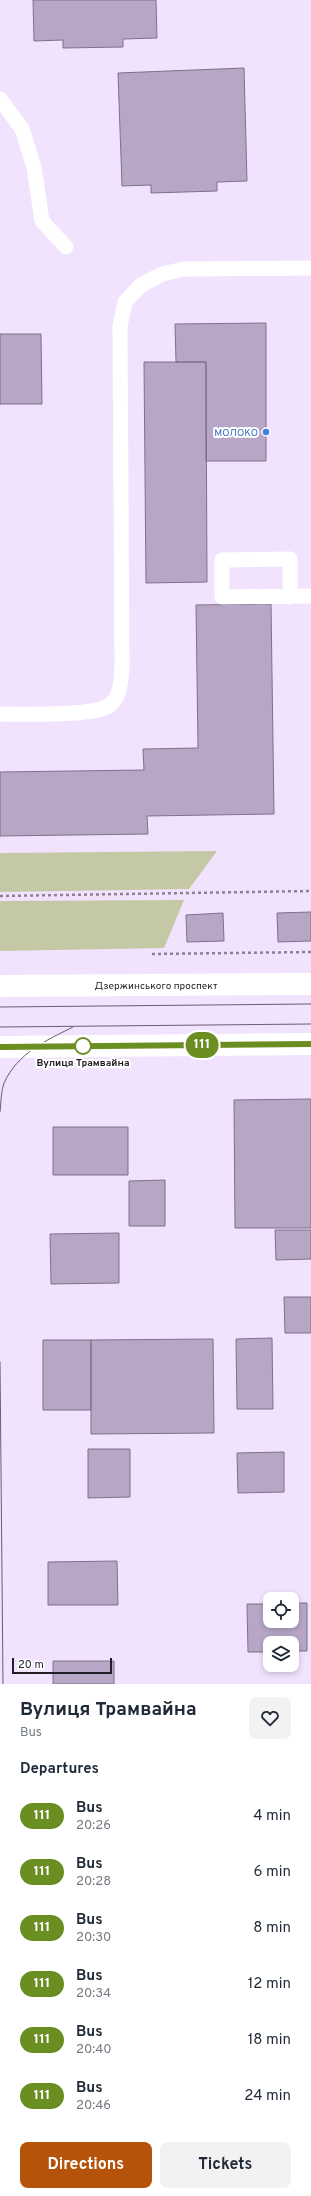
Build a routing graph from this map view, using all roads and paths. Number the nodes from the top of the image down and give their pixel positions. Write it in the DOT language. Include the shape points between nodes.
graph roads {
  1 [pos="0,99"];
  2 [pos="66,247"];
  3 [pos="311,268"];
  4 [pos="290,596"];
  5 [pos="311,596"];
  6 [pos="0,714"];
  7 [pos="311,891"];
  8 [pos="0,896"];
  9 [pos="311,952"];
  10 [pos="144,954"];
  11 [pos="311,984"];
  12 [pos="0,986"];
  13 [pos="311,1044"];
  14 [pos="0,1047"];
  1 -- 2 [label="lane" via="22,129 34,167 42,221"];
  3 -- 6 [label="lane" via="184,268 162,274 141,285 125,302 120,326 122,667 119,690 111,704 94,711"];
  4 -- 4 [label="lane" via="222,597 222,560 290,559"];
  4 -- 5 [label="lane"];
  7 -- 8 [label="path"];
  9 -- 10 [label="path"];
  11 -- 12 [label="street, Дзержинського проспект"];
  13 -- 14 [label="street"];
}
